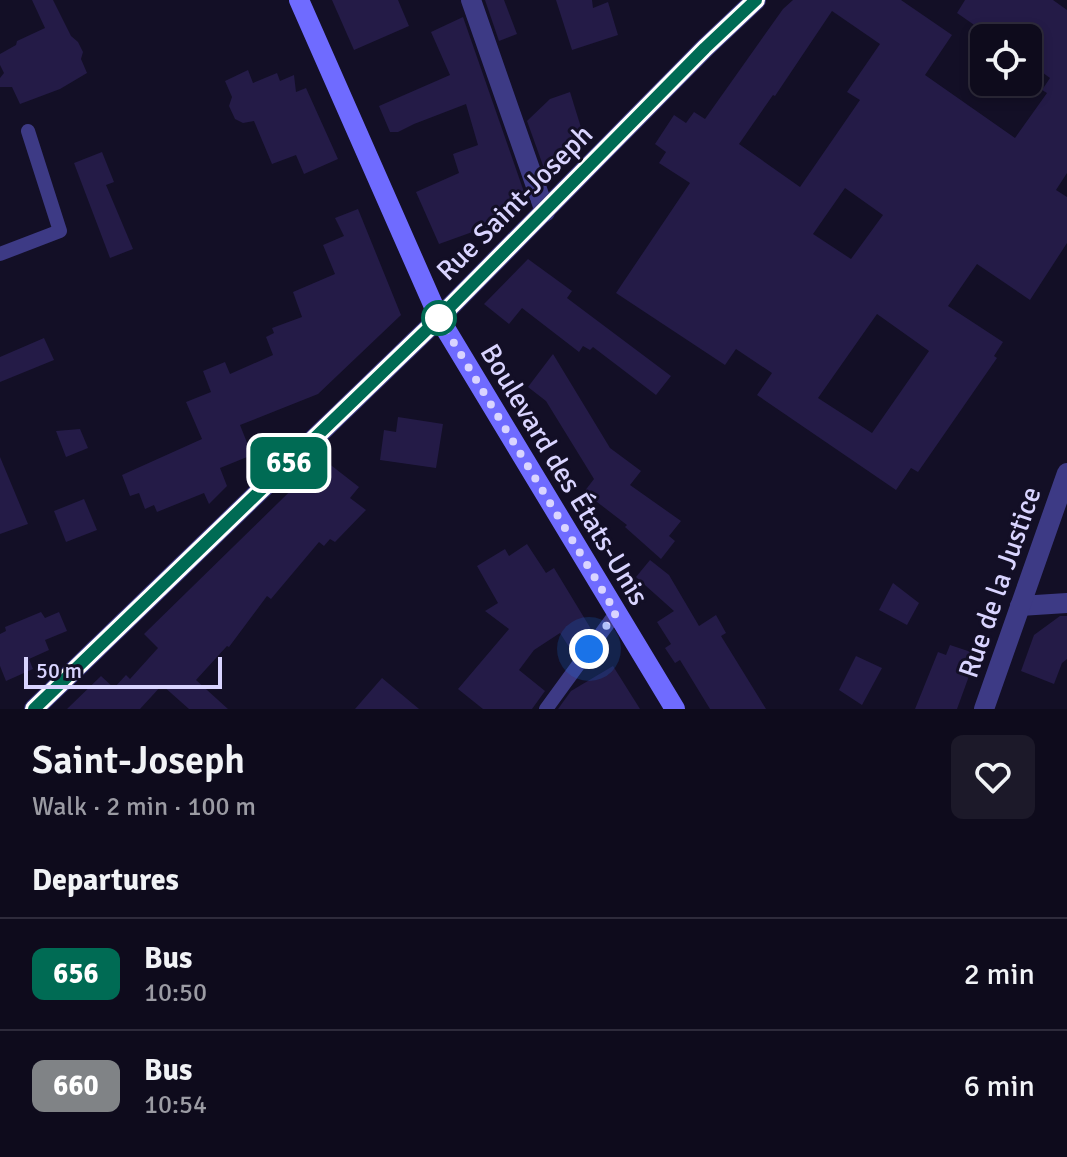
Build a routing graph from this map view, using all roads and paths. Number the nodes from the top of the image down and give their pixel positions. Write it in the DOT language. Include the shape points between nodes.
graph roads {
  1 [pos="299,0"];
  2 [pos="471,0"];
  3 [pos="756,0"];
  4 [pos="28,131"];
  5 [pos="545,212"];
  6 [pos="0,254"];
  7 [pos="439,318"];
  8 [pos="1067,473"];
  9 [pos="1067,603"];
  10 [pos="1020,606"];
  11 [pos="616,613"];
  12 [pos="34,709"];
  13 [pos="546,709"];
  14 [pos="675,709"];
  15 [pos="984,709"];
  1 -- 7 [label="street, Boulevard des États-Unis"];
  2 -- 5 [label="street"];
  3 -- 5 [label="street, Rue Saint-Joseph"];
  4 -- 6 [label="lane" via="60,231"];
  5 -- 7 [label="street, Rue Saint-Joseph"];
  7 -- 11 [label="street, Boulevard des États-Unis"];
  7 -- 12 [label="street, Rue Saint-Joseph"];
  8 -- 10 [label="street, Rue de la Justice"];
  9 -- 10 [label="street"];
  10 -- 15 [label="street, Rue de la Justice"];
  11 -- 13 [label="lane"];
  11 -- 14 [label="street, Boulevard des États-Unis"];
}
